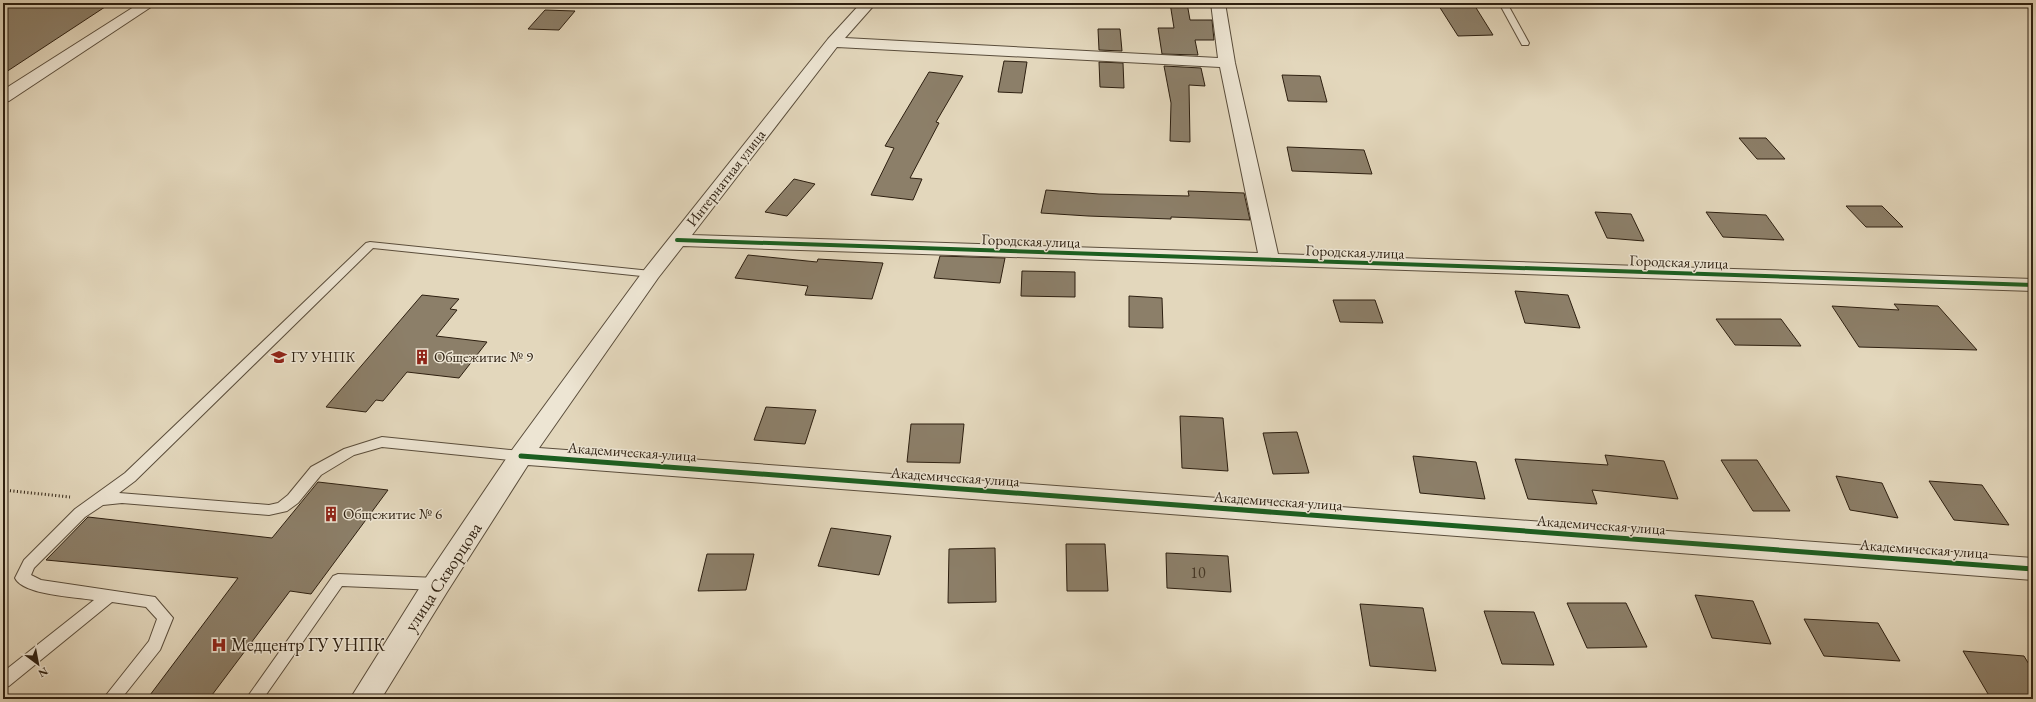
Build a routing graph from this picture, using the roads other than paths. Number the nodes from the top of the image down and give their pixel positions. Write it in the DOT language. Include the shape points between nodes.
graph roads {
  1 [pos="150,3"];
  2 [pos="869,3"];
  3 [pos="1218,3"];
  4 [pos="1503,3"];
  5 [pos="833,42"];
  6 [pos="1525,42"];
  7 [pos="1227,63"];
  8 [pos="3,97"];
  9 [pos="677,240"];
  10 [pos="1270,261"];
  11 [pos="651,274"];
  12 [pos="2033,285"];
  13 [pos="521,456"];
  14 [pos="100,500"];
  15 [pos="2033,569"];
  16 [pos="437,584"];
  17 [pos="109,596"];
  18 [pos="3,681"];
  19 [pos="111,699"];
  20 [pos="254,699"];
  21 [pos="365,699"];
  1 -- 8 [label="street"];
  2 -- 5 [label="street, Интернатная улица"];
  3 -- 7 [label="street"];
  4 -- 6 [label="lane"];
  5 -- 7 [label="street"];
  5 -- 9 [label="street, Интернатная улица"];
  7 -- 10 [label="street"];
  9 -- 10 [label="street, Городская улица"];
  9 -- 11 [label="street, Интернатная улица"];
  10 -- 12 [label="street, Городская улица"];
  11 -- 13 [label="street, Интернатная улица"];
  11 -- 14 [label="lane" via="370,245 130,477"];
  13 -- 14 [label="lane" via="382,442 349,452 316,471 292,499 282,507 268,510 122,498"];
  13 -- 15 [label="street, Академическая улица"];
  13 -- 16 [label="street, улица Скворцова"];
  14 -- 17 [label="lane" via="80,513 29,564 22,578 39,586"];
  16 -- 20 [label="lane" via="338,580"];
  16 -- 21 [label="street, улица Скворцова"];
  17 -- 18 [label="lane"];
  17 -- 19 [label="lane" via="150,601 165,618 155,645"];
}
